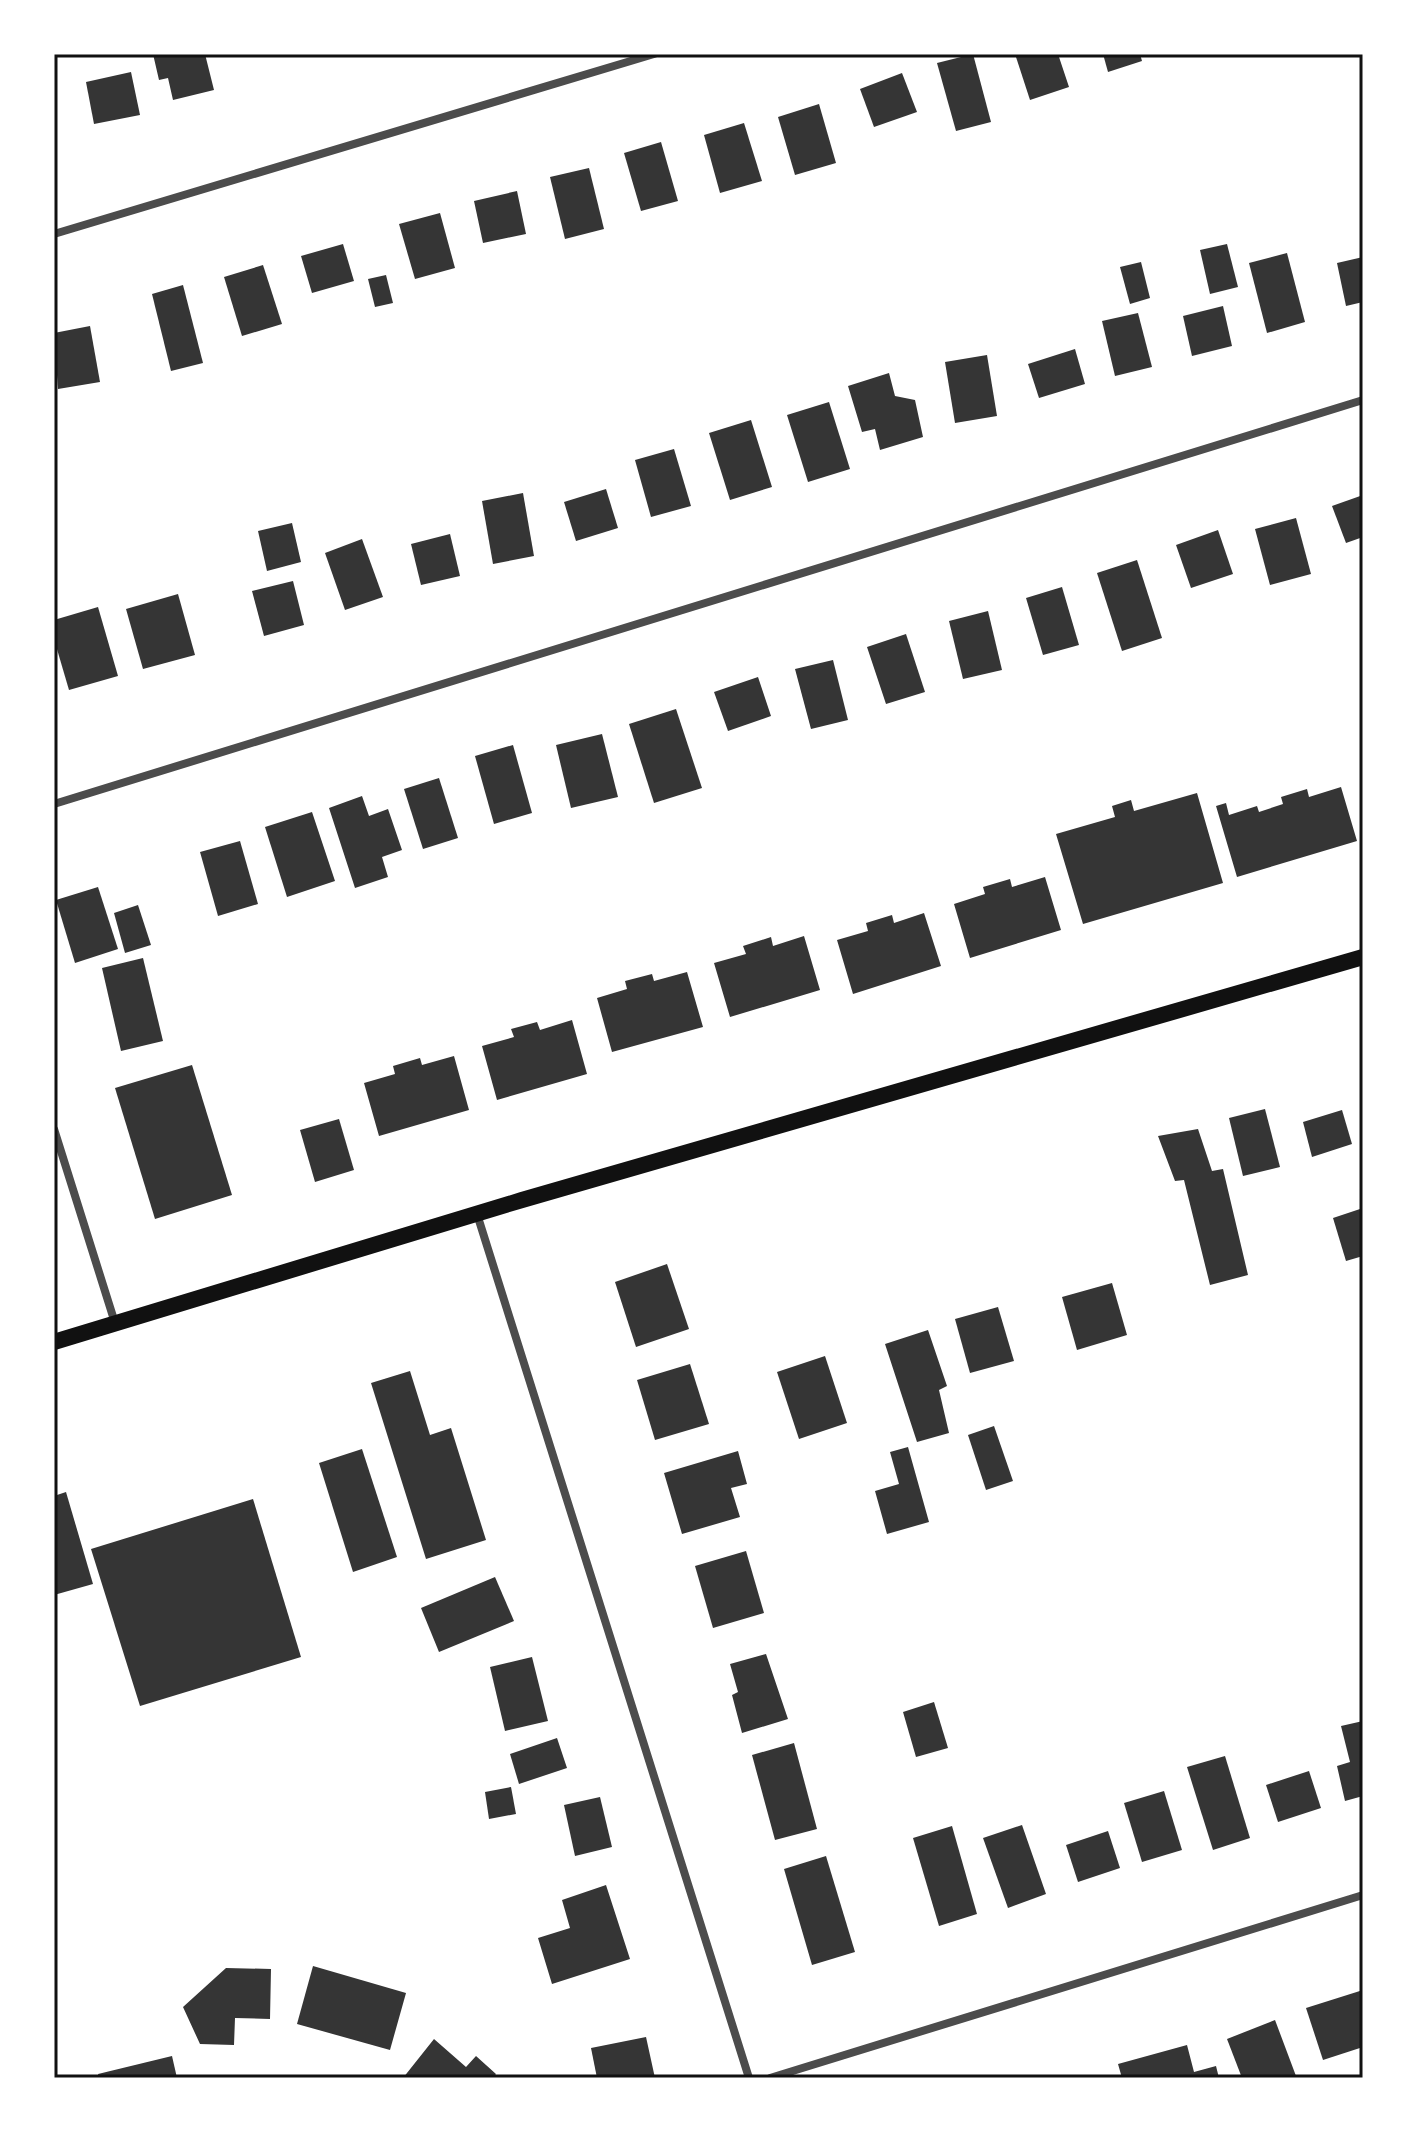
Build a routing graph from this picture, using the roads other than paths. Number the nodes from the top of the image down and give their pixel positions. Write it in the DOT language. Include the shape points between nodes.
graph roads {
  1 [pos="654,54"];
  2 [pos="54,234"];
  3 [pos="1363,400"];
  4 [pos="54,804"];
  5 [pos="1363,957"];
  6 [pos="54,1129"];
  7 [pos="477,1214"];
  8 [pos="115,1323"];
  9 [pos="54,1342"];
  10 [pos="1363,1895"];
  11 [pos="749,2078"];
  12 [pos="770,2078"];
  1 -- 2 [label="street"];
  3 -- 4 [label="street"];
  5 -- 7 [label="main road"];
  6 -- 8 [label="street"];
  7 -- 8 [label="main road"];
  7 -- 11 [label="street"];
  8 -- 9 [label="main road"];
  10 -- 12 [label="street"];
}
